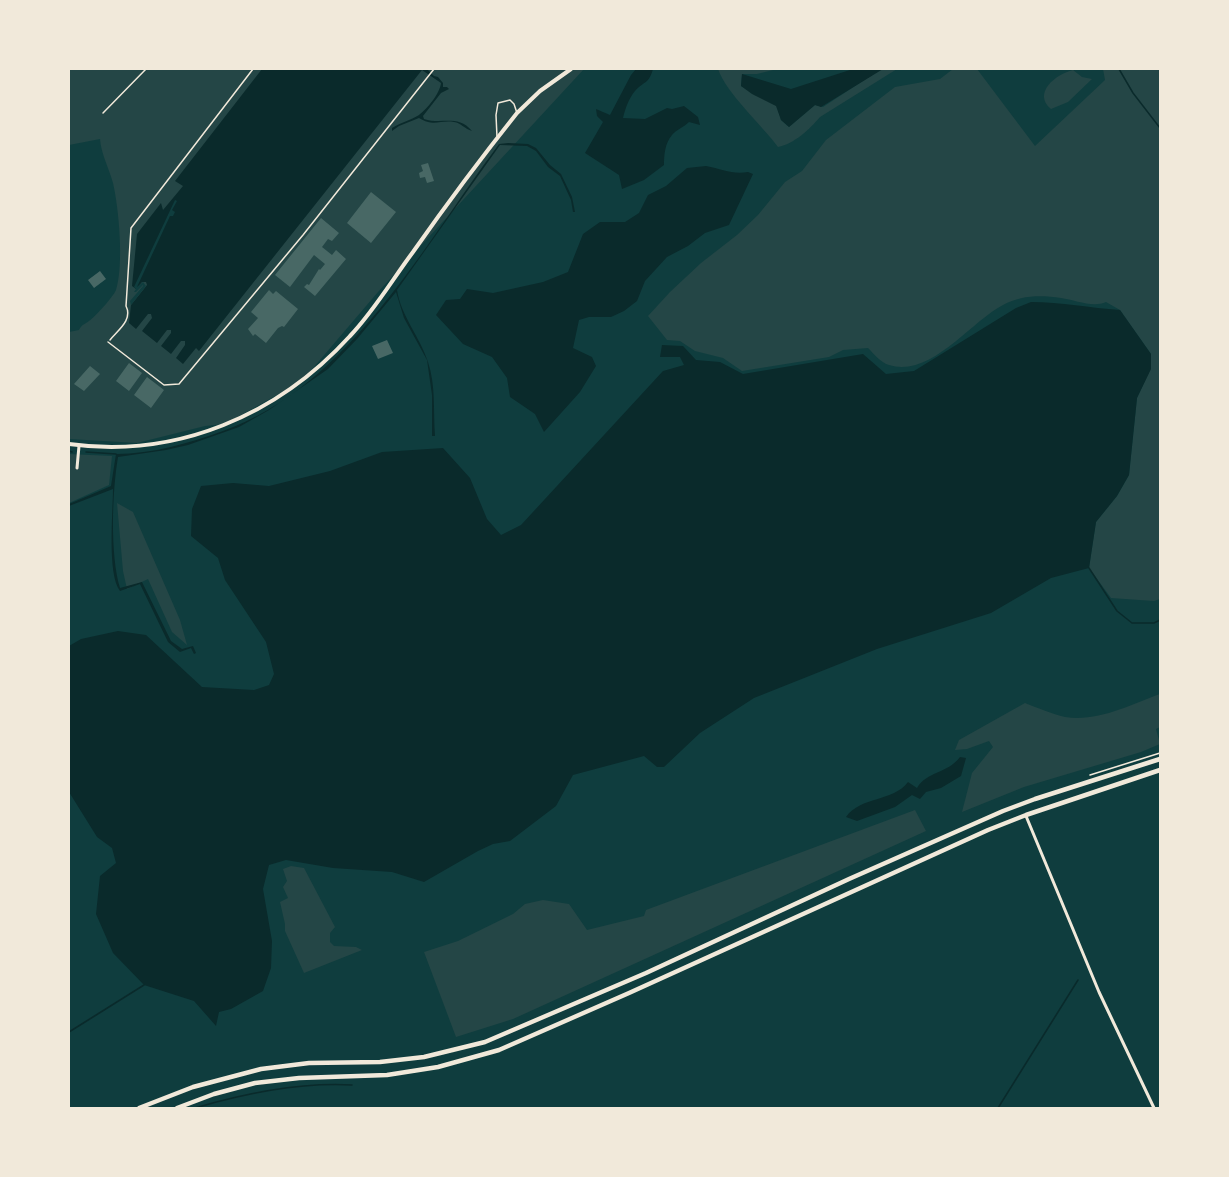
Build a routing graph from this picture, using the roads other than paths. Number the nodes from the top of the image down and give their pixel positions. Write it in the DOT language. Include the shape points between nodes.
graph roads {
  1 [pos="146,69"];
  2 [pos="571,69"];
  3 [pos="433,70"];
  4 [pos="103,113"];
  5 [pos="517,113"];
  6 [pos="497,138"];
  7 [pos="108,342"];
  8 [pos="69,444"];
  9 [pos="79,446"];
  10 [pos="77,468"];
  11 [pos="1160,759"];
  12 [pos="1160,770"];
  13 [pos="1026,815"];
  14 [pos="139,1108"];
  15 [pos="177,1108"];
  16 [pos="1154,1108"];
  1 -- 4 [label="lane"];
  2 -- 5 [label="street"];
  3 -- 7 [label="lane" via="179,384 164,386"];
  5 -- 6 [label="street"];
  5 -- 6 [label="lane" via="510,100 498,103"];
  6 -- 9 [label="street" via="351,336 279,398 231,423 190,437 137,447"];
  8 -- 9 [label="street"];
  9 -- 10 [label="street"];
  11 -- 14 [label="highway" via="1003,811 646,973 485,1041 424,1057 261,1069 193,1087"];
  12 -- 13 [label="highway"];
  13 -- 15 [label="highway" via="499,1050 438,1067 387,1075 255,1083"];
  13 -- 16 [label="street" via="1099,992"];
}
